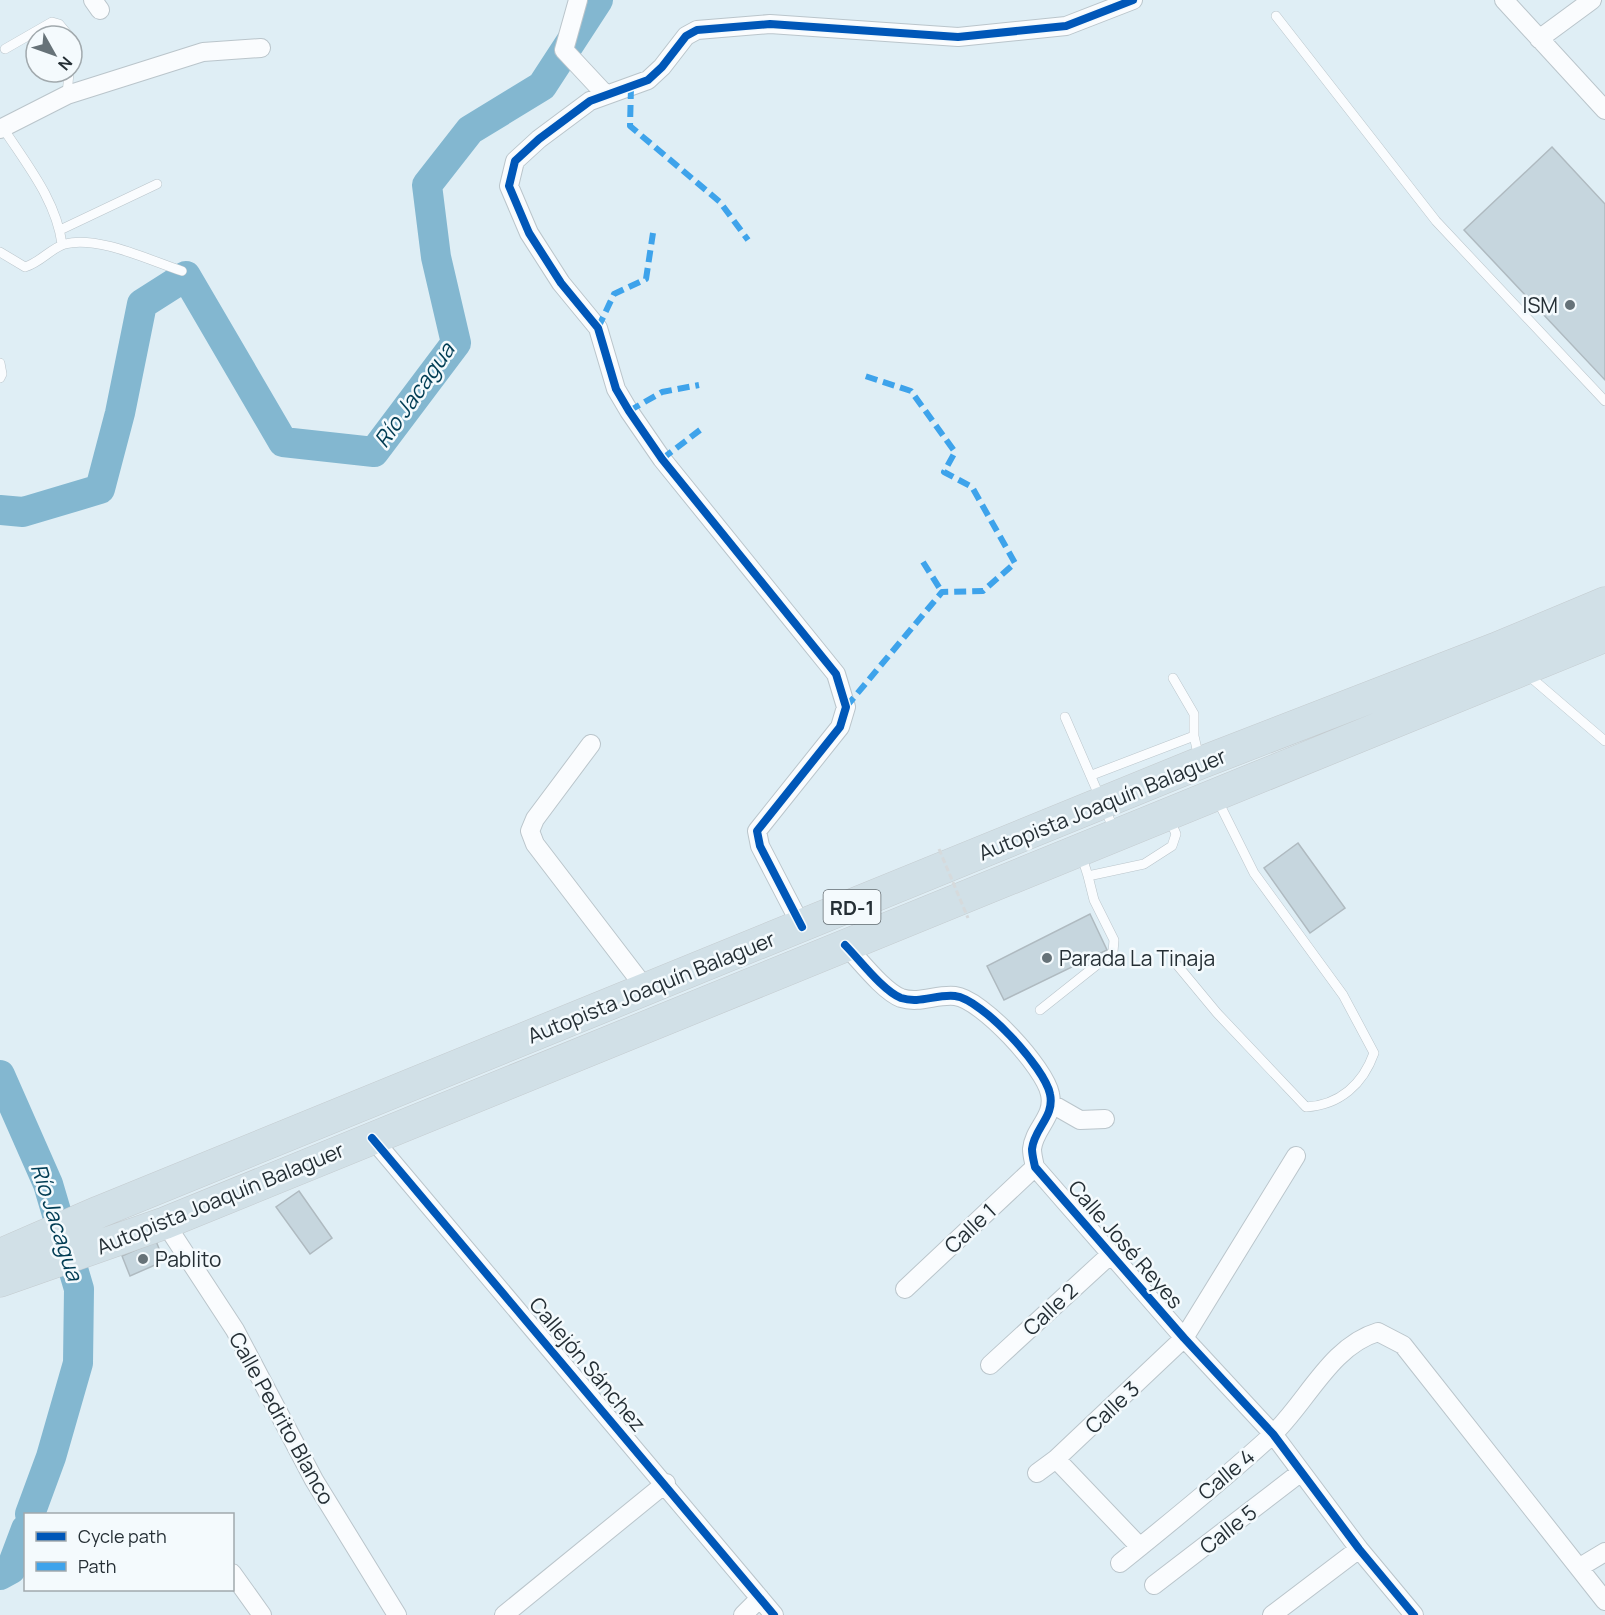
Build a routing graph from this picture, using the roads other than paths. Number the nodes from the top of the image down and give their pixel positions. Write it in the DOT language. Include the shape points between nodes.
graph roads {
  1 [pos="578,0"];
  2 [pos="1133,0"];
  3 [pos="1503,0"];
  4 [pos="1592,0"];
  5 [pos="1276,16"];
  6 [pos="24,38"];
  7 [pos="1539,39"];
  8 [pos="261,48"];
  9 [pos="5,49"];
  10 [pos="68,84"];
  11 [pos="67,95"];
  12 [pos="606,95"];
  13 [pos="1605,110"];
  14 [pos="1,129"];
  15 [pos="157,184"];
  16 [pos="60,230"];
  17 [pos="62,244"];
  18 [pos="0,252"];
  19 [pos="182,271"];
  20 [pos="0,363"];
  21 [pos="0,378"];
  22 [pos="1605,401"];
  23 [pos="1605,603"];
  24 [pos="1605,636"];
  25 [pos="1521,669"];
  26 [pos="1173,678"];
  27 [pos="1065,717"];
  28 [pos="1605,741"];
  29 [pos="591,744"];
  30 [pos="1197,749"];
  31 [pos="1092,775"];
  32 [pos="1215,794"];
  33 [pos="1103,804"];
  34 [pos="1167,815"];
  35 [pos="1116,834"];
  36 [pos="1084,862"];
  37 [pos="802,927"];
  38 [pos="845,945"];
  39 [pos="1178,966"];
  40 [pos="646,989"];
  41 [pos="1040,1010"];
  42 [pos="1052,1104"];
  43 [pos="1105,1119"];
  44 [pos="372,1138"];
  45 [pos="1296,1156"];
  46 [pos="1035,1167"];
  47 [pos="165,1223"];
  48 [pos="1111,1254"];
  49 [pos="6,1261"];
  50 [pos="905,1288"];
  51 [pos="1185,1338"];
  52 [pos="990,1365"];
  53 [pos="1273,1434"];
  54 [pos="1056,1459"];
  55 [pos="1301,1472"];
  56 [pos="1037,1473"];
  57 [pos="666,1483"];
  58 [pos="1140,1547"];
  59 [pos="1359,1549"];
  60 [pos="1605,1552"];
  61 [pos="1120,1563"];
  62 [pos="1580,1567"];
  63 [pos="234,1576"];
  64 [pos="1154,1586"];
  65 [pos="760,1598"];
  66 [pos="1605,1600"];
  67 [pos="257,1613"];
  68 [pos="397,1615"];
  69 [pos="504,1615"];
  70 [pos="742,1615"];
  71 [pos="774,1615"];
  72 [pos="1272,1615"];
  73 [pos="1414,1615"];
  1 -- 12 [label="street" via="564,50"];
  2 -- 12 [label="street" via="1066,26 958,37 770,24 697,30 686,36 648,80"];
  3 -- 7 [label="street"];
  4 -- 7 [label="street"];
  5 -- 22 [label="lane" via="1436,221"];
  6 -- 9 [label="lane"];
  7 -- 13 [label="street"];
  8 -- 11 [label="street" via="203,52"];
  10 -- 11 [label="lane"];
  11 -- 14 [label="street"];
  12 -- 37 [label="street" via="590,101 515,161 509,186 529,233 561,283 598,328 616,389 628,411 836,674 846,707 840,727 757,831 760,846"];
  14 -- 16 [label="lane" via="48,196"];
  15 -- 16 [label="lane"];
  16 -- 17 [label="lane"];
  17 -- 18 [label="lane" via="26,267"];
  17 -- 19 [label="lane" via="78,241 103,245"];
  20 -- 21 [label="lane"];
  23 -- 30 [label="highway, Autopista Joaquín Balaguer / RD-1" via="1495,649"];
  24 -- 25 [label="highway, Autopista Joaquín Balaguer / RD-1"];
  25 -- 28 [label="lane"];
  25 -- 32 [label="highway, Autopista Joaquín Balaguer / RD-1"];
  26 -- 30 [label="lane" via="1194,714"];
  27 -- 31 [label="lane"];
  29 -- 40 [label="street" via="530,831 535,844"];
  30 -- 31 [label="lane"];
  30 -- 33 [label="highway, Autopista Joaquín Balaguer / RD-1"];
  31 -- 33 [label="lane"];
  32 -- 34 [label="highway, Autopista Joaquín Balaguer / RD-1"];
  32 -- 39 [label="lane" via="1254,873 1343,995 1374,1053 1368,1069 1337,1100 1306,1107"];
  33 -- 35 [label="lane"];
  33 -- 37 [label="highway, Autopista Joaquín Balaguer / RD-1"];
  34 -- 35 [label="highway, Autopista Joaquín Balaguer / RD-1"];
  34 -- 36 [label="lane" via="1176,839 1167,852 1144,864"];
  35 -- 36 [label="highway, Autopista Joaquín Balaguer / RD-1"];
  36 -- 38 [label="highway, Autopista Joaquín Balaguer / RD-1"];
  36 -- 41 [label="lane" via="1094,900 1113,940 1113,952"];
  37 -- 40 [label="highway, Autopista Joaquín Balaguer / RD-1"];
  38 -- 42 [label="street" via="898,997 914,1001 953,996 978,1004 1043,1077"];
  38 -- 44 [label="highway, Autopista Joaquín Balaguer / RD-1"];
  40 -- 49 [label="highway, Autopista Joaquín Balaguer / RD-1" via="99,1212"];
  42 -- 43 [label="street" via="1080,1120"];
  42 -- 46 [label="street" via="1032,1150"];
  44 -- 47 [label="highway, Autopista Joaquín Balaguer / RD-1"];
  44 -- 57 [label="street, Callejón Sánchez"];
  45 -- 51 [label="street, Calle 3"];
  46 -- 48 [label="street, Calle José Reyes"];
  46 -- 50 [label="street, Calle 1"];
  47 -- 49 [label="highway, Autopista Joaquín Balaguer / RD-1" via="117,1241"];
  47 -- 68 [label="street, Calle Pedrito Blanco" via="235,1330 314,1480"];
  48 -- 51 [label="street, Calle José Reyes"];
  48 -- 52 [label="street, Calle 2"];
  51 -- 53 [label="street, Calle José Reyes"];
  51 -- 54 [label="street, Calle 3"];
  53 -- 55 [label="street, Calle José Reyes"];
  53 -- 58 [label="street, Calle 4"];
  53 -- 62 [label="street, Calle 4" via="1340,1356 1361,1337 1378,1332 1403,1345"];
  54 -- 56 [label="street, Calle 3"];
  54 -- 58 [label="street"];
  55 -- 59 [label="street, Calle José Reyes"];
  55 -- 64 [label="street, Calle 5"];
  57 -- 65 [label="street, Callejón Sánchez"];
  57 -- 69 [label="street"];
  58 -- 61 [label="street, Calle 4"];
  59 -- 72 [label="street"];
  59 -- 73 [label="street, Calle José Reyes"];
  60 -- 62 [label="street"];
  62 -- 66 [label="street"];
  63 -- 67 [label="street"];
  65 -- 70 [label="street"];
  65 -- 71 [label="street, Callejón Sánchez"];
}
